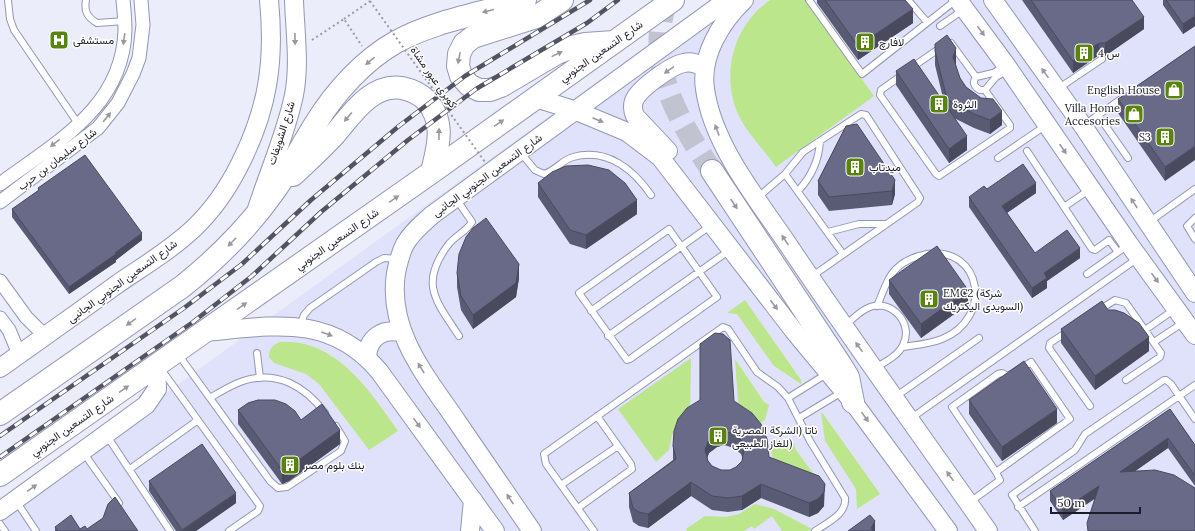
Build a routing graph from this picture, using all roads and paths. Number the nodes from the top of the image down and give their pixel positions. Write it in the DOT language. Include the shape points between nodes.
graph roads {
  1 [pos="8,0"];
  2 [pos="86,0"];
  3 [pos="123,0"];
  4 [pos="141,0"];
  5 [pos="269,0"];
  6 [pos="294,0"];
  7 [pos="525,0"];
  8 [pos="562,0"];
  9 [pos="673,0"];
  10 [pos="726,0"];
  11 [pos="744,0"];
  12 [pos="809,0"];
  13 [pos="908,0"];
  14 [pos="993,0"];
  15 [pos="964,2"];
  16 [pos="344,19"];
  17 [pos="125,21"];
  18 [pos="928,22"];
  19 [pos="940,26"];
  20 [pos="614,42"];
  21 [pos="296,51"];
  22 [pos="1102,59"];
  23 [pos="371,60"];
  24 [pos="1007,67"];
  25 [pos="705,68"];
  26 [pos="976,77"];
  27 [pos="985,90"];
  28 [pos="1057,90"];
  29 [pos="1125,96"];
  30 [pos="535,98"];
  31 [pos="574,110"];
  32 [pos="1098,115"];
  33 [pos="79,125"];
  34 [pos="1046,125"];
  35 [pos="1083,126"];
  36 [pos="820,141"];
  37 [pos="520,150"];
  38 [pos="1027,151"];
  39 [pos="998,158"];
  40 [pos="1128,158"];
  41 [pos="485,162"];
  42 [pos="712,171"];
  43 [pos="432,172"];
  44 [pos="785,174"];
  45 [pos="0,184"];
  46 [pos="1091,188"];
  47 [pos="1195,189"];
  48 [pos="275,190"];
  49 [pos="798,191"];
  50 [pos="651,195"];
  51 [pos="454,197"];
  52 [pos="756,198"];
  53 [pos="0,202"];
  54 [pos="1064,207"];
  55 [pos="255,217"];
  56 [pos="1195,218"];
  57 [pos="1147,223"];
  58 [pos="886,224"];
  59 [pos="712,225"];
  60 [pos="828,232"];
  61 [pos="1195,239"];
  62 [pos="683,246"];
  63 [pos="730,250"];
  64 [pos="1129,251"];
  65 [pos="402,252"];
  66 [pos="843,254"];
  67 [pos="700,271"];
  68 [pos="751,274"];
  69 [pos="1086,274"];
  70 [pos="810,278"];
  71 [pos="0,281"];
  72 [pos="1195,293"];
  73 [pos="878,306"];
  74 [pos="591,311"];
  75 [pos="1096,312"];
  76 [pos="0,318"];
  77 [pos="1186,321"];
  78 [pos="300,326"];
  79 [pos="844,326"];
  80 [pos="1070,330"];
  81 [pos="1145,330"];
  82 [pos="205,332"];
  83 [pos="402,333"];
  84 [pos="45,336"];
  85 [pos="459,336"];
  86 [pos="608,336"];
  87 [pos="979,338"];
  88 [pos="1154,342"];
  89 [pos="903,347"];
  90 [pos="176,352"];
  91 [pos="19,354"];
  92 [pos="257,354"];
  93 [pos="367,357"];
  94 [pos="157,365"];
  95 [pos="0,368"];
  96 [pos="875,368"];
  97 [pos="829,373"];
  98 [pos="260,378"];
  99 [pos="1126,380"];
  100 [pos="1195,385"];
  101 [pos="849,396"];
  102 [pos="1179,396"];
  103 [pos="210,398"];
  104 [pos="788,398"];
  105 [pos="894,398"];
  106 [pos="1090,406"];
  107 [pos="0,414"];
  108 [pos="597,416"];
  109 [pos="799,418"];
  110 [pos="1195,419"];
  111 [pos="198,420"];
  112 [pos="909,420"];
  113 [pos="106,435"];
  114 [pos="618,446"];
  115 [pos="83,452"];
  116 [pos="130,469"];
  117 [pos="996,472"];
  118 [pos="0,476"];
  119 [pos="561,485"];
  120 [pos="15,500"];
  121 [pos="473,500"];
  122 [pos="969,503"];
  123 [pos="931,507"];
  124 [pos="578,508"];
  125 [pos="1018,508"];
  126 [pos="125,512"];
  127 [pos="1,524"];
  128 [pos="36,531"];
  129 [pos="170,531"];
  130 [pos="229,531"];
  131 [pos="470,531"];
  132 [pos="495,531"];
  133 [pos="532,531"];
  134 [pos="594,531"];
  135 [pos="815,531"];
  136 [pos="933,531"];
  137 [pos="948,531"];
  138 [pos="988,531"];
  139 [pos="1035,531"];
  1 -- 33 [label="lane" via="14,30"];
  2 -- 17 [label="lane" via="87,14 97,23"];
  3 -- 17 [label="street, شارع سليمان بن حرب"];
  53 -- 4 [label="street, شارع سليمان بن حرب, one-way" via="98,128 118,103 139,58 143,25"];
  5 -- 84 [label="street, شارع التسعين الجنوبي الجانبى" via="272,45 268,86 258,125 232,180 208,214 188,233"];
  6 -- 21 [label="street, شارع الشويفات, one-way"];
  7 -- 23 [label="highway, one-way" via="421,30 395,42"];
  8 -- 20 [label="highway, one-way" via="536,17 473,37 464,44 459,54 458,66 461,76 468,85 479,90 490,90 572,47"];
  9 -- 20 [label="highway, شارع التسعين الجنوبي"];
  10 -- 31 [label="street, شارع التسعين الجنوبي الجانبى"];
  11 -- 25 [label="street" via="715,38"];
  12 -- 18 [label="lane" via="862,74"];
  13 -- 18 [label="lane"];
  28 -- 14 [label="street, one-way"];
  15 -- 18 [label="lane"];
  15 -- 19 [label="lane"];
  15 -- 24 [label="street, one-way"];
  16 -- 21 [label="path"];
  16 -- 23 [label="path"];
  16 -- 41 [label="path, كوبري عبور مشاة, bridge" via="370,1"];
  17 -- 33 [label="street, شارع سليمان بن حرب, one-way" via="125,36 116,74 99,105"];
  20 -- 30 [label="highway, شارع التسعين الجنوبي"];
  21 -- 55 [label="street, شارع الشويفات" via="295,81 288,118"];
  22 -- 28 [label="lane"];
  23 -- 48 [label="highway, one-way" via="342,88 316,121"];
  24 -- 26 [label="lane"];
  24 -- 27 [label="lane"];
  24 -- 34 [label="street"];
  52 -- 25 [label="street, one-way" via="718,134 705,88"];
  25 -- 68 [label="street, one-way" via="693,62 675,66 645,87 634,100 633,109 641,124 670,154 738,246"];
  26 -- 27 [label="lane" via="975,87"];
  26 -- 27 [label="lane" via="950,42 880,91 937,176 943,175 1010,128"];
  28 -- 35 [label="street"];
  29 -- 32 [label="lane"];
  30 -- 31 [label="street"];
  43 -- 30 [label="highway, شارع التسعين الجنوبي, one-way"];
  31 -- 37 [label="street, شارع التسعين الجنوبي الجانبى"];
  31 -- 59 [label="street, one-way" via="626,132 660,157"];
  32 -- 35 [label="lane"];
  32 -- 40 [label="lane"];
  33 -- 45 [label="street, شارع سليمان بن حرب, one-way"];
  34 -- 39 [label="lane"];
  34 -- 46 [label="street, one-way"];
  57 -- 35 [label="street, one-way"];
  36 -- 44 [label="lane" via="800,155"];
  36 -- 49 [label="lane" via="816,163 806,183"];
  36 -- 58 [label="lane" via="861,114 866,115 920,198"];
  37 -- 50 [label="lane" via="539,173 548,172 574,157 601,156 613,159 640,180"];
  37 -- 51 [label="street, شارع التسعين الجنوبي الجانبى"];
  38 -- 54 [label="lane"];
  42 -- 101 [label="highway, one-way" via="848,377"];
  43 -- 48 [label="highway, one-way" via="440,134 432,107 409,89 393,86 375,92 356,108 315,154"];
  82 -- 43 [label="highway, شارع التسعين الجنوبي, one-way"];
  44 -- 49 [label="lane"];
  44 -- 52 [label="lane"];
  46 -- 54 [label="lane"];
  46 -- 64 [label="street"];
  47 -- 57 [label="lane"];
  48 -- 55 [label="highway"];
  49 -- 60 [label="lane"];
  51 -- 65 [label="street, شارع التسعين الجنوبي الجانبى" via="421,225"];
  51 -- 85 [label="lane" via="472,222 449,245 435,268 432,280 439,306"];
  70 -- 52 [label="street, one-way"];
  54 -- 64 [label="lane" via="1093,250 1109,240"];
  55 -- 107 [label="highway, one-way" via="210,264 183,286"];
  56 -- 61 [label="lane" via="1187,226"];
  57 -- 72 [label="street"];
  58 -- 60 [label="lane" via="859,224"];
  58 -- 66 [label="lane"];
  59 -- 62 [label="lane"];
  59 -- 63 [label="street"];
  60 -- 66 [label="lane"];
  62 -- 67 [label="lane"];
  62 -- 74 [label="lane"];
  62 -- 74 [label="lane" via="671,229 667,229 579,293"];
  63 -- 67 [label="lane"];
  63 -- 68 [label="street"];
  64 -- 69 [label="lane"];
  64 -- 77 [label="street, one-way"];
  64 -- 112 [label="lane"];
  65 -- 78 [label="lane" via="376,262 310,308"];
  65 -- 83 [label="street" via="395,285 395,305"];
  66 -- 70 [label="lane"];
  67 -- 86 [label="lane"];
  67 -- 86 [label="lane" via="716,295 713,301 628,360"];
  68 -- 97 [label="street, one-way"];
  70 -- 79 [label="street"];
  71 -- 84 [label="street" via="26,317"];
  73 -- 79 [label="lane" via="866,308"];
  73 -- 89 [label="lane" via="895,311 901,317 906,334"];
  73 -- 89 [label="lane" via="888,280 897,268 921,255 948,255 970,272 975,284 976,298 973,311 965,323 942,339"];
  74 -- 86 [label="lane"];
  75 -- 81 [label="lane" via="1112,301 1123,301"];
  76 -- 91 [label="street" via="11,334"];
  77 -- 81 [label="lane"];
  77 -- 88 [label="lane"];
  78 -- 82 [label="street"];
  78 -- 93 [label="street, one-way" via="336,337"];
  96 -- 79 [label="street, one-way"];
  80 -- 106 [label="lane" via="1050,344 1049,348"];
  81 -- 88 [label="lane"];
  82 -- 90 [label="highway, شارع التسعين الجنوبي"];
  83 -- 93 [label="street" via="389,331 377,335 369,345"];
  133 -- 83 [label="street, one-way" via="429,381"];
  84 -- 91 [label="street, شارع التسعين الجنوبي الجانبى"];
  87 -- 105 [label="lane"];
  88 -- 99 [label="lane" via="1161,356"];
  89 -- 96 [label="lane"];
  90 -- 94 [label="highway, شارع التسعين الجنوبي"];
  90 -- 103 [label="lane"];
  91 -- 95 [label="street, شارع التسعين الجنوبي الجانبى"];
  92 -- 98 [label="lane"];
  93 -- 121 [label="street, one-way"];
  94 -- 111 [label="lane"];
  94 -- 113 [label="street" via="158,380 153,397"];
  118 -- 94 [label="highway, شارع التسعين الجنوبي, one-way"];
  96 -- 105 [label="street"];
  97 -- 101 [label="street"];
  97 -- 104 [label="lane"];
  98 -- 103 [label="lane" via="234,384"];
  98 -- 103 [label="lane" via="286,382 308,393 344,438 345,445 341,451 287,487 278,488 270,481"];
  100 -- 102 [label="lane"];
  101 -- 109 [label="lane"];
  101 -- 123 [label="street, one-way"];
  102 -- 110 [label="lane"];
  102 -- 125 [label="lane"];
  102 -- 125 [label="lane" via="1166,380 1141,395 1085,434 1075,450 1013,493 1012,498"];
  104 -- 108 [label="lane" via="778,387 757,372 728,329 723,327"];
  104 -- 109 [label="lane"];
  105 -- 112 [label="street"];
  108 -- 114 [label="lane"];
  108 -- 119 [label="lane" via="544,454 544,461"];
  109 -- 135 [label="lane" via="845,498 846,505"];
  111 -- 116 [label="lane"];
  111 -- 130 [label="lane" via="260,506 258,511"];
  122 -- 112 [label="street, one-way"];
  113 -- 115 [label="street"];
  113 -- 116 [label="lane"];
  114 -- 119 [label="lane"];
  114 -- 124 [label="lane" via="632,469"];
  120 -- 115 [label="street, one-way"];
  115 -- 126 [label="lane"];
  116 -- 129 [label="lane"];
  117 -- 117 [label="lane" via="1070,419 1031,362 1008,376 998,374 952,407"];
  117 -- 122 [label="lane" via="1000,480"];
  119 -- 124 [label="lane"];
  120 -- 127 [label="street"];
  120 -- 128 [label="lane"];
  121 -- 131 [label="street"];
  121 -- 132 [label="street"];
  122 -- 138 [label="street"];
  123 -- 136 [label="street"];
  123 -- 137 [label="street"];
  124 -- 134 [label="lane"];
  125 -- 139 [label="lane"];
}
